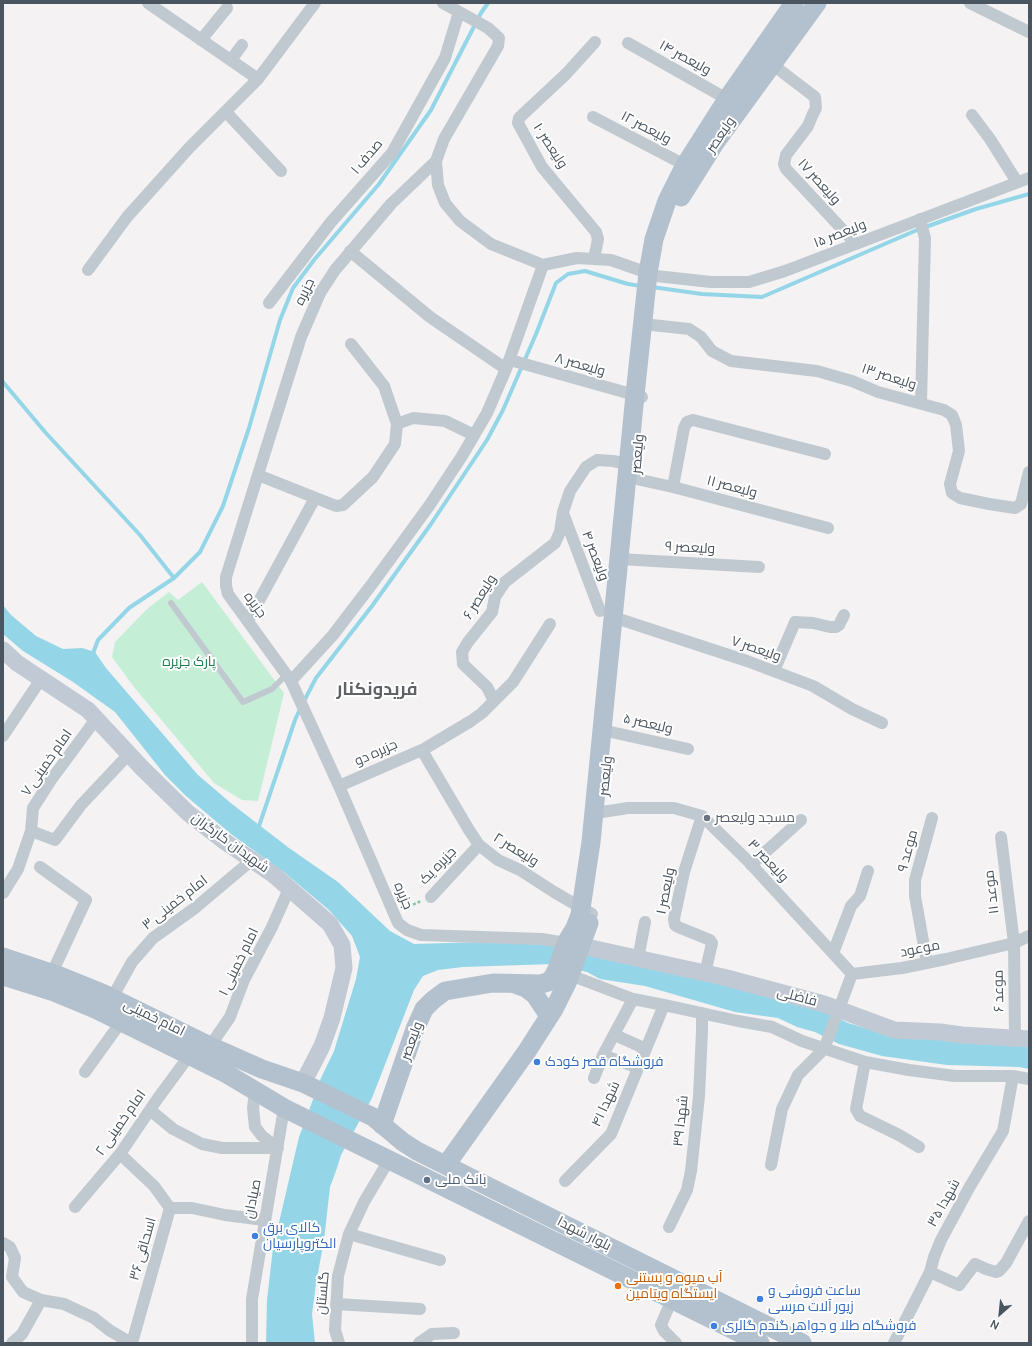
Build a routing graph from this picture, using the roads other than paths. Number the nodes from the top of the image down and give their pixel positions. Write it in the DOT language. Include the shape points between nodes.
graph roads {
  1 [pos="148,3"];
  2 [pos="443,3"];
  3 [pos="794,3"];
  4 [pos="817,3"];
  5 [pos="970,3"];
  6 [pos="312,4"];
  7 [pos="227,8"];
  8 [pos="464,14"];
  9 [pos="1029,32"];
  10 [pos="201,40"];
  11 [pos="595,42"];
  12 [pos="628,43"];
  13 [pos="242,45"];
  14 [pos="231,60"];
  15 [pos="773,65"];
  16 [pos="258,79"];
  17 [pos="727,99"];
  18 [pos="226,112"];
  19 [pos="972,115"];
  20 [pos="593,117"];
  21 [pos="436,161"];
  22 [pos="685,165"];
  23 [pos="281,171"];
  24 [pos="1029,178"];
  25 [pos="1017,182"];
  26 [pos="920,220"];
  27 [pos="856,244"];
  28 [pos="350,251"];
  29 [pos="594,259"];
  30 [pos="543,265"];
  31 [pos="88,270"];
  32 [pos="651,283"];
  33 [pos="269,303"];
  34 [pos="647,324"];
  35 [pos="351,344"];
  36 [pos="510,364"];
  37 [pos="639,397"];
  38 [pos="921,403"];
  39 [pos="397,424"];
  40 [pos="474,435"];
  41 [pos="825,454"];
  42 [pos="632,471"];
  43 [pos="1029,472"];
  44 [pos="258,475"];
  45 [pos="673,487"];
  46 [pos="315,498"];
  47 [pos="562,512"];
  48 [pos="828,528"];
  49 [pos="623,560"];
  50 [pos="759,566"];
  51 [pos="171,602"];
  52 [pos="844,615"];
  53 [pos="612,617"];
  54 [pos="248,621"];
  55 [pos="550,624"];
  56 [pos="3,650"];
  57 [pos="774,671"];
  58 [pos="289,677"];
  59 [pos="41,679"];
  60 [pos="494,702"];
  61 [pos="96,719"];
  62 [pos="882,723"];
  63 [pos="606,730"];
  64 [pos="3,736"];
  65 [pos="424,749"];
  66 [pos="688,749"];
  67 [pos="129,754"];
  68 [pos="339,786"];
  69 [pos="598,811"];
  70 [pos="702,816"];
  71 [pos="932,818"];
  72 [pos="801,820"];
  73 [pos="30,831"];
  74 [pos="1001,837"];
  75 [pos="479,845"];
  76 [pos="252,860"];
  77 [pos="751,865"];
  78 [pos="40,867"];
  79 [pos="868,871"];
  80 [pos="289,889"];
  81 [pos="3,893"];
  82 [pos="431,896"];
  83 [pos="587,912"];
  84 [pos="645,922"];
  85 [pos="1029,936"];
  86 [pos="1014,943"];
  87 [pos="572,946"];
  88 [pos="833,953"];
  89 [pos="3,957"];
  90 [pos="638,958"];
  91 [pos="927,963"];
  92 [pos="567,971"];
  93 [pos="52,973"];
  94 [pos="705,974"];
  95 [pos="852,974"];
  96 [pos="4,980"];
  97 [pos="512,983"];
  98 [pos="112,998"];
  99 [pos="633,1000"];
  100 [pos="664,1005"];
  101 [pos="839,1010"];
  102 [pos="702,1013"];
  103 [pos="549,1016"];
  104 [pos="121,1022"];
  105 [pos="615,1035"];
  106 [pos="1022,1038"];
  107 [pos="210,1046"];
  108 [pos="646,1049"];
  109 [pos="824,1049"];
  110 [pos="603,1054"];
  111 [pos="189,1056"];
  112 [pos="865,1062"];
  113 [pos="638,1068"];
  114 [pos="84,1072"];
  115 [pos="1013,1076"];
  116 [pos="594,1078"];
  117 [pos="1029,1079"];
  118 [pos="303,1084"];
  119 [pos="255,1092"];
  120 [pos="284,1108"];
  121 [pos="150,1110"];
  122 [pos="377,1121"];
  123 [pos="919,1147"];
  124 [pos="278,1148"];
  125 [pos="370,1152"];
  126 [pos="120,1154"];
  127 [pos="389,1160"];
  128 [pos="446,1165"];
  129 [pos="771,1165"];
  130 [pos="565,1181"];
  131 [pos="75,1207"];
  132 [pos="170,1208"];
  133 [pos="264,1220"];
  134 [pos="1029,1221"];
  135 [pos="669,1227"];
  136 [pos="348,1234"];
  137 [pos="3,1243"];
  138 [pos="624,1254"];
  139 [pos="440,1260"];
  140 [pos="616,1271"];
  141 [pos="930,1272"];
  142 [pos="672,1299"];
  143 [pos="41,1300"];
  144 [pos="336,1304"];
  145 [pos="420,1309"];
  146 [pos="454,1333"];
  147 [pos="12,1343"];
  148 [pos="132,1343"];
  149 [pos="252,1343"];
  150 [pos="339,1343"];
  151 [pos="419,1343"];
  152 [pos="676,1343"];
  153 [pos="760,1343"];
  154 [pos="802,1343"];
  155 [pos="894,1343"];
  1 -- 10 [label="street"];
  2 -- 8 [label="street"];
  3 -- 17 [label="main road, ولیعصر"];
  4 -- 15 [label="main road, ولیعصر"];
  5 -- 9 [label="street"];
  6 -- 16 [label="street"];
  7 -- 10 [label="street"];
  8 -- 21 [label="street" via="488,28 499,38 498,46 454,121"];
  8 -- 33 [label="street, صدف ۱" via="445,58 392,153 331,222"];
  10 -- 14 [label="street"];
  11 -- 29 [label="street, ولیعصر ۱۰" via="566,74 519,118 518,123 542,167 596,232 598,239"];
  12 -- 17 [label="street, ولیعصر ۱۴"];
  13 -- 14 [label="street"];
  14 -- 16 [label="street"];
  15 -- 27 [label="street, ولیعصر ۱۷" via="815,97 816,108 808,126 786,155 786,169"];
  15 -- 32 [label="main road, ولیعصر" via="714,143 675,205"];
  16 -- 18 [label="street"];
  17 -- 22 [label="main road, ولیعصر"];
  18 -- 23 [label="street"];
  18 -- 31 [label="street" via="127,217"];
  19 -- 25 [label="street"];
  20 -- 22 [label="street, ولیعصر ۱۲"];
  21 -- 28 [label="street, جزیره" via="391,204"];
  21 -- 30 [label="street" via="438,185 446,203 460,221 492,244"];
  22 -- 32 [label="main road, ولیعصر" via="667,201 654,239"];
  24 -- 25 [label="street, ولیعصر ۱۵"];
  25 -- 26 [label="street, ولیعصر ۱۵"];
  26 -- 27 [label="street, ولیعصر ۱۵"];
  26 -- 38 [label="street" via="924,237"];
  27 -- 32 [label="street, ولیعصر ۱۵" via="749,282"];
  28 -- 36 [label="street, ولیعصر ۸" via="430,318"];
  28 -- 44 [label="street, جزیره" via="320,293 302,337"];
  29 -- 30 [label="street" via="577,258"];
  29 -- 32 [label="street" via="611,260"];
  30 -- 36 [label="street"];
  32 -- 34 [label="main road, ولیعصر"];
  34 -- 37 [label="main road, ولیعصر"];
  34 -- 38 [label="street, ولیعصر ۱۳" via="688,328 702,337 712,351 731,361 817,371 852,380 878,392"];
  35 -- 39 [label="street" via="384,386"];
  36 -- 37 [label="street, ولیعصر ۸" via="532,367"];
  36 -- 40 [label="street"];
  37 -- 42 [label="main road, ولیعصر"];
  38 -- 43 [label="street, ولیعصر ۱۳" via="952,415 956,426 959,450 950,484 952,493 960,498 1015,508 1021,504"];
  39 -- 40 [label="street" via="413,418 445,421"];
  39 -- 46 [label="street" via="395,444 373,477 343,505 336,506"];
  40 -- 58 [label="street" via="429,506 372,584 333,635"];
  41 -- 45 [label="street" via="693,420 687,422 684,428"];
  42 -- 45 [label="street, ولیعصر ۱۱"];
  42 -- 47 [label="street, ولیعصر ۶" via="613,461 597,460 586,467 570,491"];
  42 -- 49 [label="main road, ولیعصر"];
  44 -- 46 [label="street"];
  44 -- 54 [label="street, جزیره" via="226,577 228,594"];
  45 -- 48 [label="street, ولیعصر ۱۱"];
  46 -- 54 [label="street"];
  47 -- 53 [label="street, ولیعصر ۴"];
  47 -- 60 [label="street, ولیعصر ۶" via="560,532 555,543 505,582 495,597 492,612 462,652 463,664 487,687"];
  49 -- 50 [label="street, ولیعصر ۹"];
  49 -- 53 [label="main road, ولیعصر"];
  51 -- 58 [label="lane" via="243,702 272,689"];
  52 -- 57 [label="street" via="836,627 795,622"];
  53 -- 57 [label="street, ولیعصر ۷"];
  53 -- 63 [label="main road, ولیعصر"];
  54 -- 58 [label="street, جزیره"];
  55 -- 60 [label="street" via="513,682"];
  56 -- 59 [label="street, شهیدان کارگران"];
  57 -- 62 [label="street, ولیعصر ۷" via="813,686"];
  58 -- 68 [label="street, جزیره"];
  59 -- 61 [label="street, شهیدان کارگران" via="88,710"];
  59 -- 64 [label="street"];
  60 -- 65 [label="street" via="471,721"];
  61 -- 67 [label="street, شهیدان کارگران"];
  61 -- 73 [label="street, امام خمینی ۷" via="33,808"];
  63 -- 66 [label="street, ولیعصر ۵"];
  63 -- 69 [label="main road, ولیعصر"];
  65 -- 68 [label="street, جزیره دو"];
  65 -- 75 [label="street, ولیعصر ۲" via="423,752"];
  67 -- 73 [label="street" via="81,805 55,840"];
  67 -- 76 [label="street, شهیدان کارگران" via="188,813"];
  68 -- 87 [label="street, جزیره" via="398,923 407,930 421,935 542,939"];
  69 -- 70 [label="street, ولیعصر ۳" via="674,808"];
  69 -- 83 [label="main road, ولیعصر"];
  70 -- 77 [label="street, ولیعصر ۳"];
  70 -- 94 [label="street, ولیعصر ۱" via="684,872 674,919 678,928 707,938 712,943"];
  71 -- 91 [label="street, موعد ۹" via="915,880 915,896"];
  72 -- 77 [label="street"];
  73 -- 81 [label="street, امام خمینی ۷" via="18,869"];
  74 -- 86 [label="street, موعد ۱۱"];
  75 -- 82 [label="street, جزیره یک"];
  75 -- 83 [label="street, ولیعصر ۲" via="498,860 520,870"];
  76 -- 80 [label="street, شهیدان کارگران"];
  76 -- 98 [label="street, امام خمینی ۳" via="195,908 153,938 132,962"];
  77 -- 88 [label="street, ولیعصر ۳"];
  78 -- 93 [label="street" via="86,900"];
  79 -- 88 [label="street" via="860,896 851,906"];
  80 -- 107 [label="street, امام خمینی ۱" via="244,980 230,1017"];
  80 -- 118 [label="street, شهیدان کارگران" via="330,924 342,945 344,968 332,1018 322,1046"];
  83 -- 87 [label="main road, ولیعصر" via="575,928"];
  84 -- 90 [label="street"];
  85 -- 86 [label="street, موعود"];
  86 -- 91 [label="street, موعود"];
  86 -- 106 [label="street, موعد ۶"];
  87 -- 90 [label="street, فاضلی"];
  87 -- 92 [label="main road, ولیعصر"];
  88 -- 95 [label="street, ولیعصر ۳"];
  89 -- 93 [label="main road, امام خمینی"];
  90 -- 94 [label="street, فاضلی"];
  91 -- 95 [label="street, موعود"];
  92 -- 97 [label="main road, ولیعصر" via="541,984"];
  92 -- 99 [label="street"];
  92 -- 103 [label="main road" via="567,983"];
  93 -- 98 [label="main road, امام خمینی"];
  94 -- 101 [label="street, فاضلی"];
  95 -- 101 [label="street"];
  96 -- 104 [label="main road, امام خمینی" via="54,992"];
  97 -- 103 [label="main road" via="526,988 535,995"];
  97 -- 122 [label="main road, ولیعصر" via="493,983 445,991 424,1009"];
  98 -- 107 [label="main road, امام خمینی"];
  99 -- 100 [label="street"];
  99 -- 105 [label="street"];
  100 -- 102 [label="street"];
  100 -- 108 [label="street, شهدا ۴۱"];
  101 -- 106 [label="street, فاضلی" via="894,1030"];
  101 -- 109 [label="street"];
  102 -- 109 [label="street" via="772,1027"];
  102 -- 135 [label="street, شهدا ۳۹" via="699,1089 691,1171 687,1190"];
  103 -- 128 [label="main road"];
  104 -- 111 [label="main road, امام خمینی"];
  104 -- 114 [label="street"];
  105 -- 108 [label="street"];
  105 -- 110 [label="street"];
  107 -- 118 [label="main road, امام خمینی"];
  108 -- 113 [label="street, شهدا ۴۱"];
  109 -- 112 [label="street"];
  109 -- 129 [label="street" via="798,1075 782,1109"];
  110 -- 113 [label="street"];
  110 -- 116 [label="street"];
  111 -- 119 [label="main road, امام خمینی" via="227,1074"];
  111 -- 121 [label="street, امام خمینی ۲"];
  112 -- 115 [label="street" via="955,1076"];
  112 -- 123 [label="street" via="856,1109 860,1116"];
  113 -- 130 [label="street, شهدا ۴۱" via="611,1134"];
  115 -- 117 [label="street"];
  115 -- 141 [label="street, شهدا ۳۵" via="1003,1131 941,1240"];
  118 -- 122 [label="main road, امام خمینی"];
  119 -- 120 [label="main road, امام خمینی"];
  119 -- 124 [label="street" via="255,1126 262,1136"];
  120 -- 124 [label="street, صیادان"];
  120 -- 125 [label="main road, امام خمینی"];
  121 -- 124 [label="street" via="173,1130 202,1144 222,1148"];
  121 -- 126 [label="street, امام خمینی ۲"];
  122 -- 128 [label="main road, بلوار شهدا" via="402,1142"];
  124 -- 133 [label="street, صیادان"];
  125 -- 127 [label="main road, بلوار شهدا"];
  126 -- 131 [label="street, امام خمینی ۲"];
  126 -- 132 [label="street" via="154,1186"];
  127 -- 136 [label="street, گلستان"];
  127 -- 140 [label="main road, بلوار شهدا"];
  128 -- 138 [label="main road, بلوار شهدا"];
  132 -- 133 [label="street, اسحاقی ۳۶" via="192,1208"];
  132 -- 148 [label="street, اسحاقی ۳۶"];
  133 -- 149 [label="street, صیادان" via="252,1299"];
  134 -- 141 [label="street" via="1001,1270 996,1272 975,1264 959,1285"];
  136 -- 139 [label="street"];
  136 -- 144 [label="street, گلستان" via="338,1276"];
  137 -- 143 [label="street" via="10,1247 15,1258 12,1277 23,1292"];
  138 -- 140 [label="main road"];
  138 -- 154 [label="main road, بلوار شهدا"];
  140 -- 142 [label="main road, بلوار شهدا"];
  141 -- 155 [label="street, شهدا ۳۵"];
  142 -- 152 [label="street" via="661,1325"];
  142 -- 153 [label="main road, بلوار شهدا"];
  143 -- 147 [label="street" via="22,1334"];
  143 -- 148 [label="street" via="64,1304 94,1318"];
  144 -- 145 [label="street"];
  144 -- 150 [label="street, گلستان" via="335,1330"];
  146 -- 151 [label="street" via="432,1334"];
}
